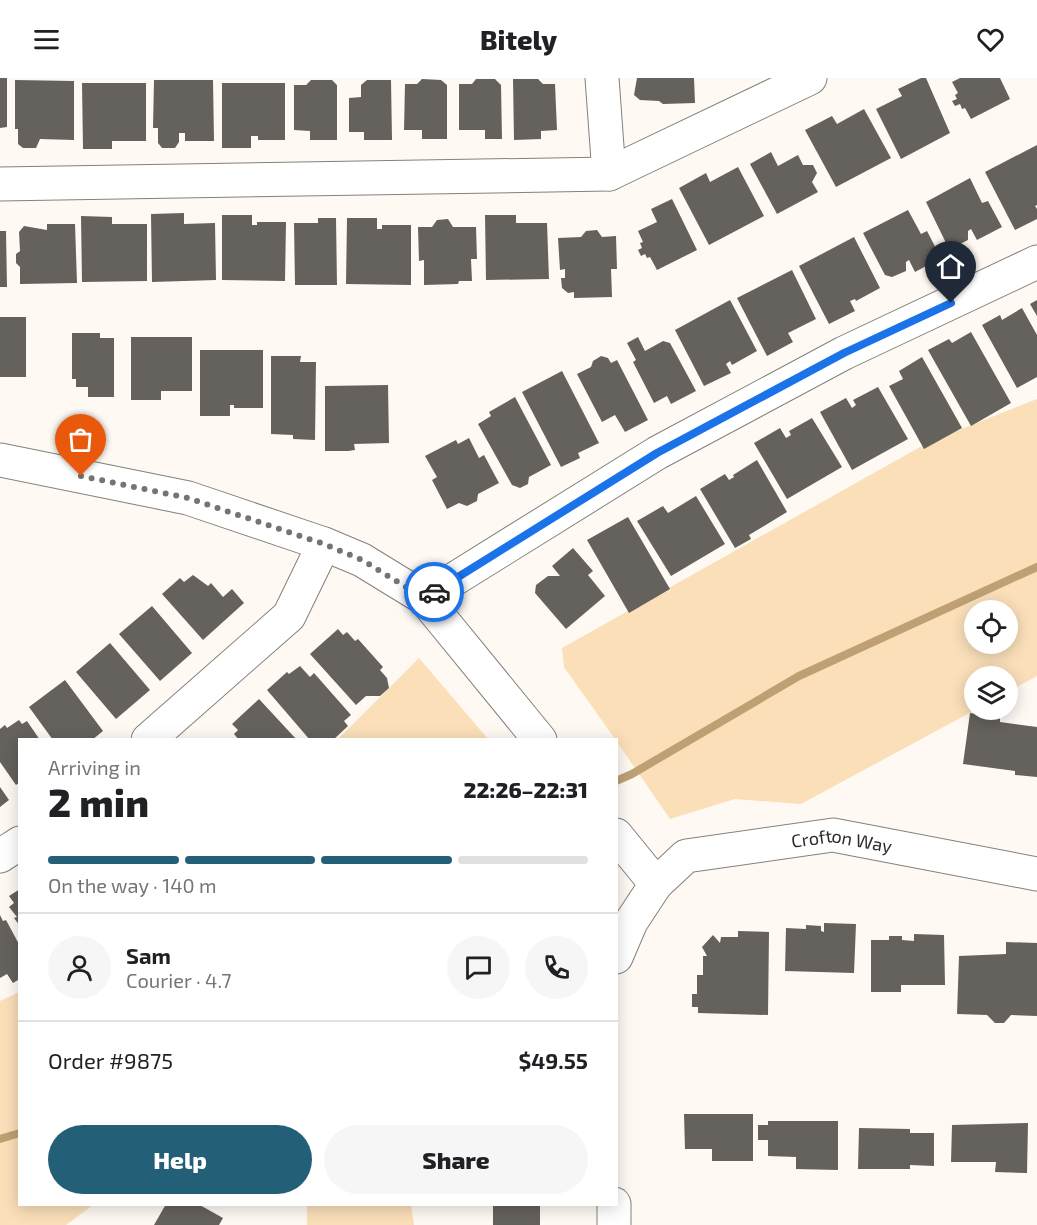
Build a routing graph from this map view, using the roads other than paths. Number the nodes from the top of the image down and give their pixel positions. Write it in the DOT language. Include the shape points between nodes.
graph roads {
  1 [pos="602,78"];
  2 [pos="810,78"];
  3 [pos="609,174"];
  4 [pos="0,184"];
  5 [pos="1037,262"];
  6 [pos="0,460"];
  7 [pos="324,544"];
  8 [pos="424,598"];
  9 [pos="150,738"];
  10 [pos="538,738"];
  11 [pos="618,837"];
  12 [pos="18,844"];
  13 [pos="0,856"];
  14 [pos="1037,874"];
  15 [pos="656,884"];
  16 [pos="618,952"];
  17 [pos="614,1206"];
  18 [pos="614,1225"];
  1 -- 3 [label="street"];
  2 -- 3 [label="street"];
  3 -- 4 [label="street"];
  5 -- 8 [label="street" via="844,353 657,453"];
  6 -- 7 [label="street" via="188,498"];
  7 -- 8 [label="street" via="362,560"];
  7 -- 9 [label="street" via="289,616"];
  8 -- 10 [label="street"];
  11 -- 15 [label="street"];
  12 -- 13 [label="street"];
  14 -- 15 [label="street, Crofton Way" via="833,835 686,856"];
  15 -- 16 [label="street, Crofton Way" via="631,922"];
  17 -- 18 [label="street"];
}
